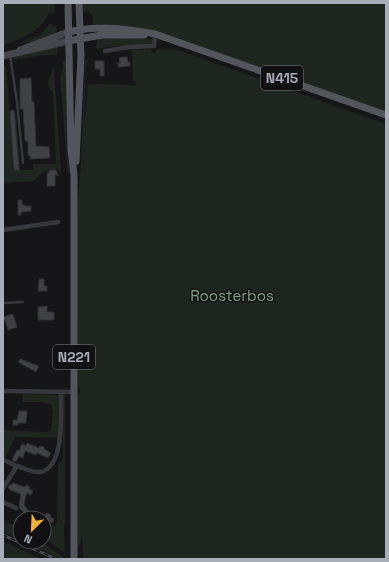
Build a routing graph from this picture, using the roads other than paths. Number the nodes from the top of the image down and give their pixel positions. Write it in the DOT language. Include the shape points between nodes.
graph roads {
  1 [pos="68,3"];
  2 [pos="79,3"];
  3 [pos="80,29"];
  4 [pos="68,32"];
  5 [pos="155,36"];
  6 [pos="80,38"];
  7 [pos="68,41"];
  8 [pos="105,51"];
  9 [pos="6,56"];
  10 [pos="386,115"];
  11 [pos="23,163"];
  12 [pos="74,175"];
  13 [pos="58,222"];
  14 [pos="3,230"];
  15 [pos="23,302"];
  16 [pos="3,303"];
  17 [pos="3,391"];
  18 [pos="61,392"];
  19 [pos="74,392"];
  20 [pos="3,460"];
  21 [pos="17,466"];
  22 [pos="3,488"];
  23 [pos="3,502"];
  24 [pos="16,508"];
  25 [pos="74,556"];
  1 -- 4 [label="main road, N221"];
  2 -- 3 [label="main road, N221"];
  3 -- 4 [label="main road, N415"];
  3 -- 5 [label="main road, N415" via="131,29"];
  3 -- 6 [label="main road, N221"];
  4 -- 7 [label="main road, N221"];
  4 -- 9 [label="main road" via="26,46"];
  5 -- 6 [label="main road, N415" via="114,34"];
  5 -- 8 [label="street" via="154,46"];
  5 -- 10 [label="main road, N415" via="178,41"];
  6 -- 7 [label="main road, N415"];
  6 -- 12 [label="main road, N221"];
  7 -- 9 [label="main road"];
  7 -- 12 [label="main road, N221"];
  9 -- 11 [label="lane" via="17,102"];
  12 -- 19 [label="main road, N221"];
  13 -- 14 [label="street"];
  15 -- 16 [label="lane"];
  17 -- 18 [label="street"];
  18 -- 19 [label="street"];
  18 -- 21 [label="street" via="59,448 55,460 47,470 40,472"];
  19 -- 25 [label="main road, N221"];
  20 -- 21 [label="street"];
  21 -- 22 [label="street"];
  23 -- 24 [label="street"];
}
